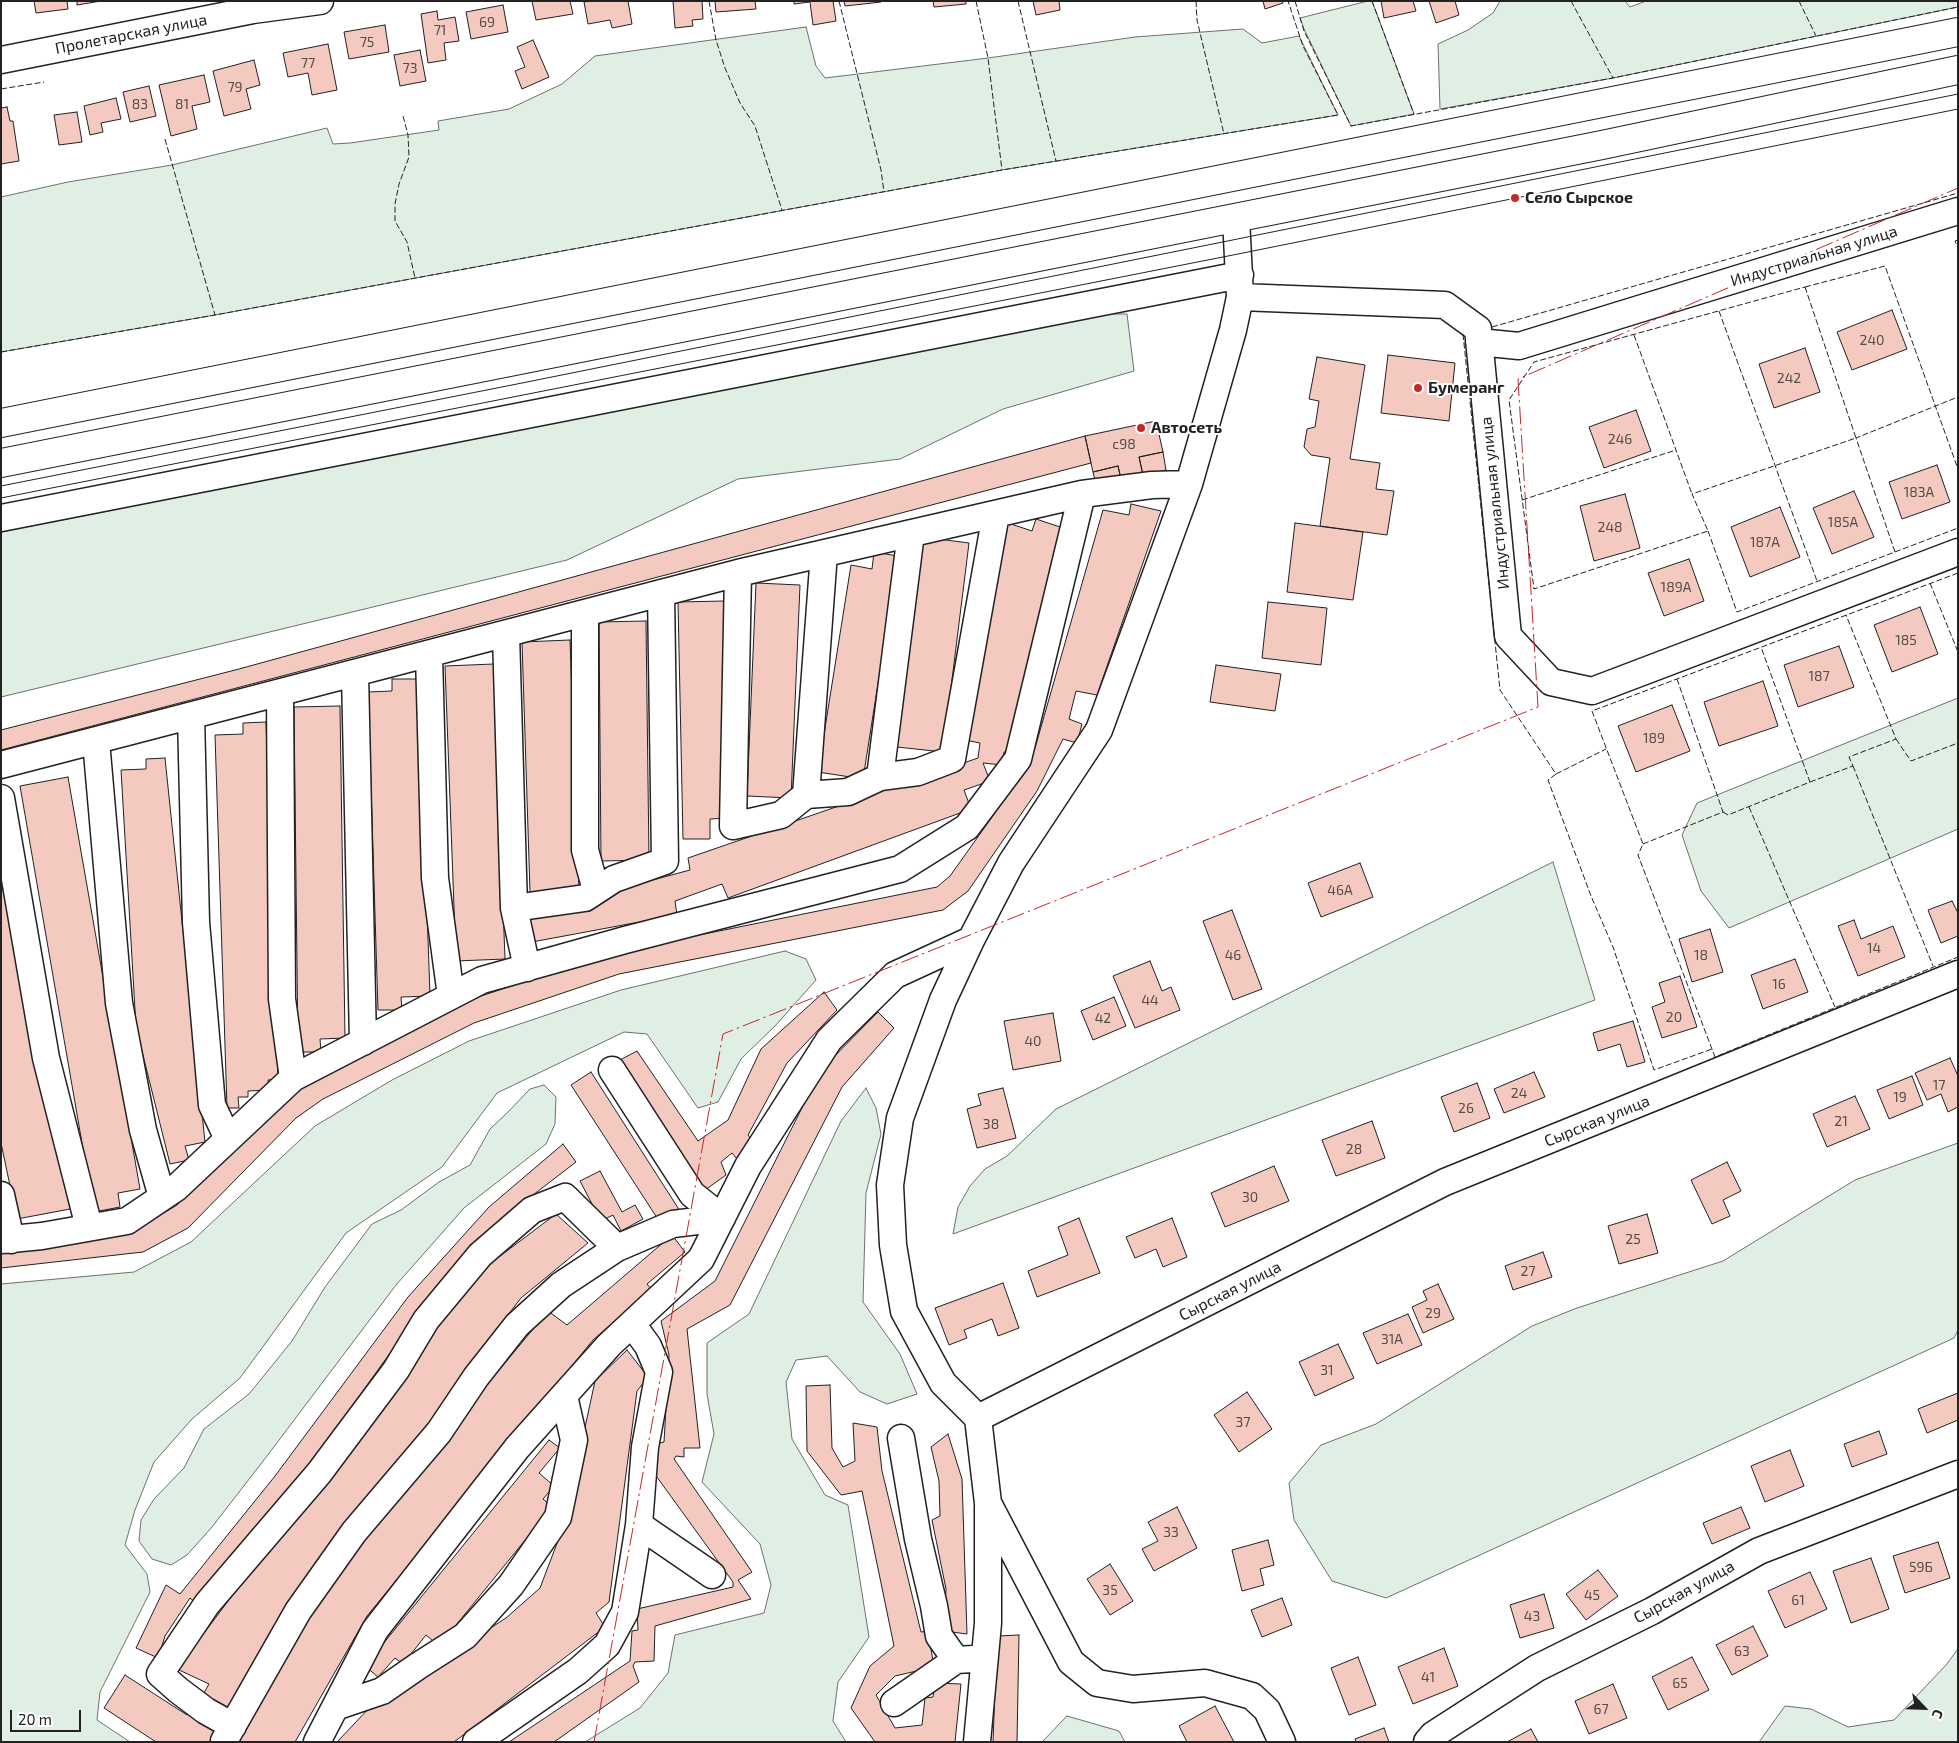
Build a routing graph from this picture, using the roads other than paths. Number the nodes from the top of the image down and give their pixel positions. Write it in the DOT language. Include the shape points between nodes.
graph roads {
  1 [pos="320,1"];
  2 [pos="1958,32"];
  3 [pos="1,60"];
  4 [pos="1958,70"];
  5 [pos="1958,212"];
  6 [pos="1236,218"];
  7 [pos="1240,286"];
  8 [pos="1479,342"];
  9 [pos="1,424"];
  10 [pos="1,464"];
  11 [pos="1189,484"];
  12 [pos="1082,494"];
  13 [pos="996,514"];
  14 [pos="1,518"];
  15 [pos="911,533"];
  16 [pos="1958,552"];
  17 [pos="824,553"];
  18 [pos="738,573"];
  19 [pos="661,593"];
  20 [pos="586,613"];
  21 [pos="506,634"];
  22 [pos="429,655"];
  23 [pos="355,674"];
  24 [pos="280,693"];
  25 [pos="191,716"];
  26 [pos="96,741"];
  27 [pos="1,765"];
  28 [pos="880,777"];
  29 [pos="806,795"];
  30 [pos="1,798"];
  31 [pos="596,890"];
  32 [pos="514,908"];
  33 [pos="971,940"];
  34 [pos="527,968"];
  35 [pos="1958,974"];
  36 [pos="452,996"];
  37 [pos="364,1042"];
  38 [pos="612,1070"];
  39 [pos="292,1078"];
  40 [pos="228,1139"];
  41 [pos="1,1195"];
  42 [pos="162,1197"];
  43 [pos="722,1218"];
  44 [pos="90,1227"];
  45 [pos="6,1240"];
  46 [pos="617,1248"];
  47 [pos="632,1324"];
  48 [pos="564,1396"];
  49 [pos="978,1418"];
  50 [pos="901,1438"];
  51 [pos="1958,1474"];
  52 [pos="988,1502"];
  53 [pos="640,1525"];
  54 [pos="712,1575"];
  55 [pos="984,1658"];
  56 [pos="956,1660"];
  57 [pos="894,1703"];
  58 [pos="335,1707"];
  59 [pos="228,1734"];
  60 [pos="317,1742"];
  61 [pos="476,1742"];
  62 [pos="977,1742"];
  63 [pos="1282,1742"];
  64 [pos="1427,1742"];
  1 -- 3 [label="street, Пролетарская улица" via="253,10"];
  2 -- 9 [label="main road"];
  4 -- 6 [label="main road"];
  5 -- 8 [label="street, Индустриальная улица" via="1519,346"];
  6 -- 7 [label="street"];
  6 -- 10 [label="main road"];
  7 -- 8 [label="street" via="1445,305 1478,330"];
  7 -- 11 [label="street" via="1231,339"];
  7 -- 14 [label="street"];
  8 -- 16 [label="street, Индустриальная улица" via="1508,636 1552,682 1592,691"];
  11 -- 12 [label="street"];
  11 -- 33 [label="street" via="1099,730 1011,863"];
  12 -- 13 [label="street"];
  12 -- 34 [label="street" via="1018,759 967,827 900,869"];
  13 -- 15 [label="street"];
  13 -- 28 [label="street" via="952,759 918,772"];
  15 -- 17 [label="street"];
  15 -- 28 [label="street"];
  17 -- 18 [label="street"];
  17 -- 29 [label="street"];
  18 -- 19 [label="street"];
  18 -- 29 [label="street" via="733,826 781,815"];
  19 -- 20 [label="street"];
  19 -- 31 [label="street" via="665,861 614,879"];
  20 -- 21 [label="street"];
  20 -- 31 [label="street" via="584,850"];
  21 -- 22 [label="street"];
  21 -- 32 [label="street"];
  22 -- 23 [label="street"];
  22 -- 36 [label="street" via="435,878"];
  23 -- 24 [label="street"];
  23 -- 37 [label="street"];
  24 -- 25 [label="street"];
  24 -- 39 [label="street" via="282,999"];
  25 -- 26 [label="street"];
  25 -- 40 [label="street" via="196,922 209,1076 212,1105"];
  26 -- 27 [label="street"];
  26 -- 42 [label="street" via="119,1003 143,1130"];
  28 -- 29 [label="street" via="848,792"];
  30 -- 44 [label="street" via="46,1058"];
  31 -- 32 [label="street" via="585,898"];
  32 -- 34 [label="street"];
  33 -- 43 [label="street" via="895,975 829,1040 748,1166"];
  33 -- 49 [label="street" via="943,1000 900,1118 890,1185 893,1245 904,1311 943,1383"];
  34 -- 36 [label="street" via="482,980"];
  35 -- 49 [label="street, Сырская улица" via="1445,1182"];
  36 -- 37 [label="street"];
  37 -- 39 [label="street"];
  38 -- 43 [label="street" via="692,1194"];
  39 -- 40 [label="street"];
  40 -- 42 [label="street"];
  41 -- 45 [label="street"];
  42 -- 44 [label="street" via="127,1221"];
  43 -- 46 [label="street" via="673,1224"];
  43 -- 47 [label="street" via="701,1259"];
  44 -- 45 [label="street"];
  46 -- 59 [label="street" via="561,1285 517,1325 439,1432 354,1532 298,1611"];
  46 -- 59 [label="street" via="565,1197 532,1210 480,1255 426,1320 396,1370 325,1465 207,1604 160,1674 206,1711"];
  47 -- 48 [label="street"];
  47 -- 53 [label="street" via="648,1346 659,1372 645,1447"];
  48 -- 58 [label="street" via="518,1448 375,1630"];
  48 -- 58 [label="street" via="574,1440 558,1517 511,1585 465,1636 382,1691"];
  49 -- 52 [label="street"];
  50 -- 56 [label="street" via="939,1636"];
  51 -- 64 [label="street, Сырская улица" via="1759,1551 1652,1611 1537,1668"];
  52 -- 55 [label="street" via="988,1622"];
  52 -- 63 [label="street" via="1071,1662 1084,1673 1097,1683 1134,1689 1205,1684 1252,1696 1267,1710"];
  53 -- 54 [label="street"];
  53 -- 61 [label="street" via="625,1612 607,1645 578,1671"];
  55 -- 56 [label="street"];
  55 -- 62 [label="street"];
  56 -- 57 [label="street"];
  58 -- 60 [label="street"];
}
